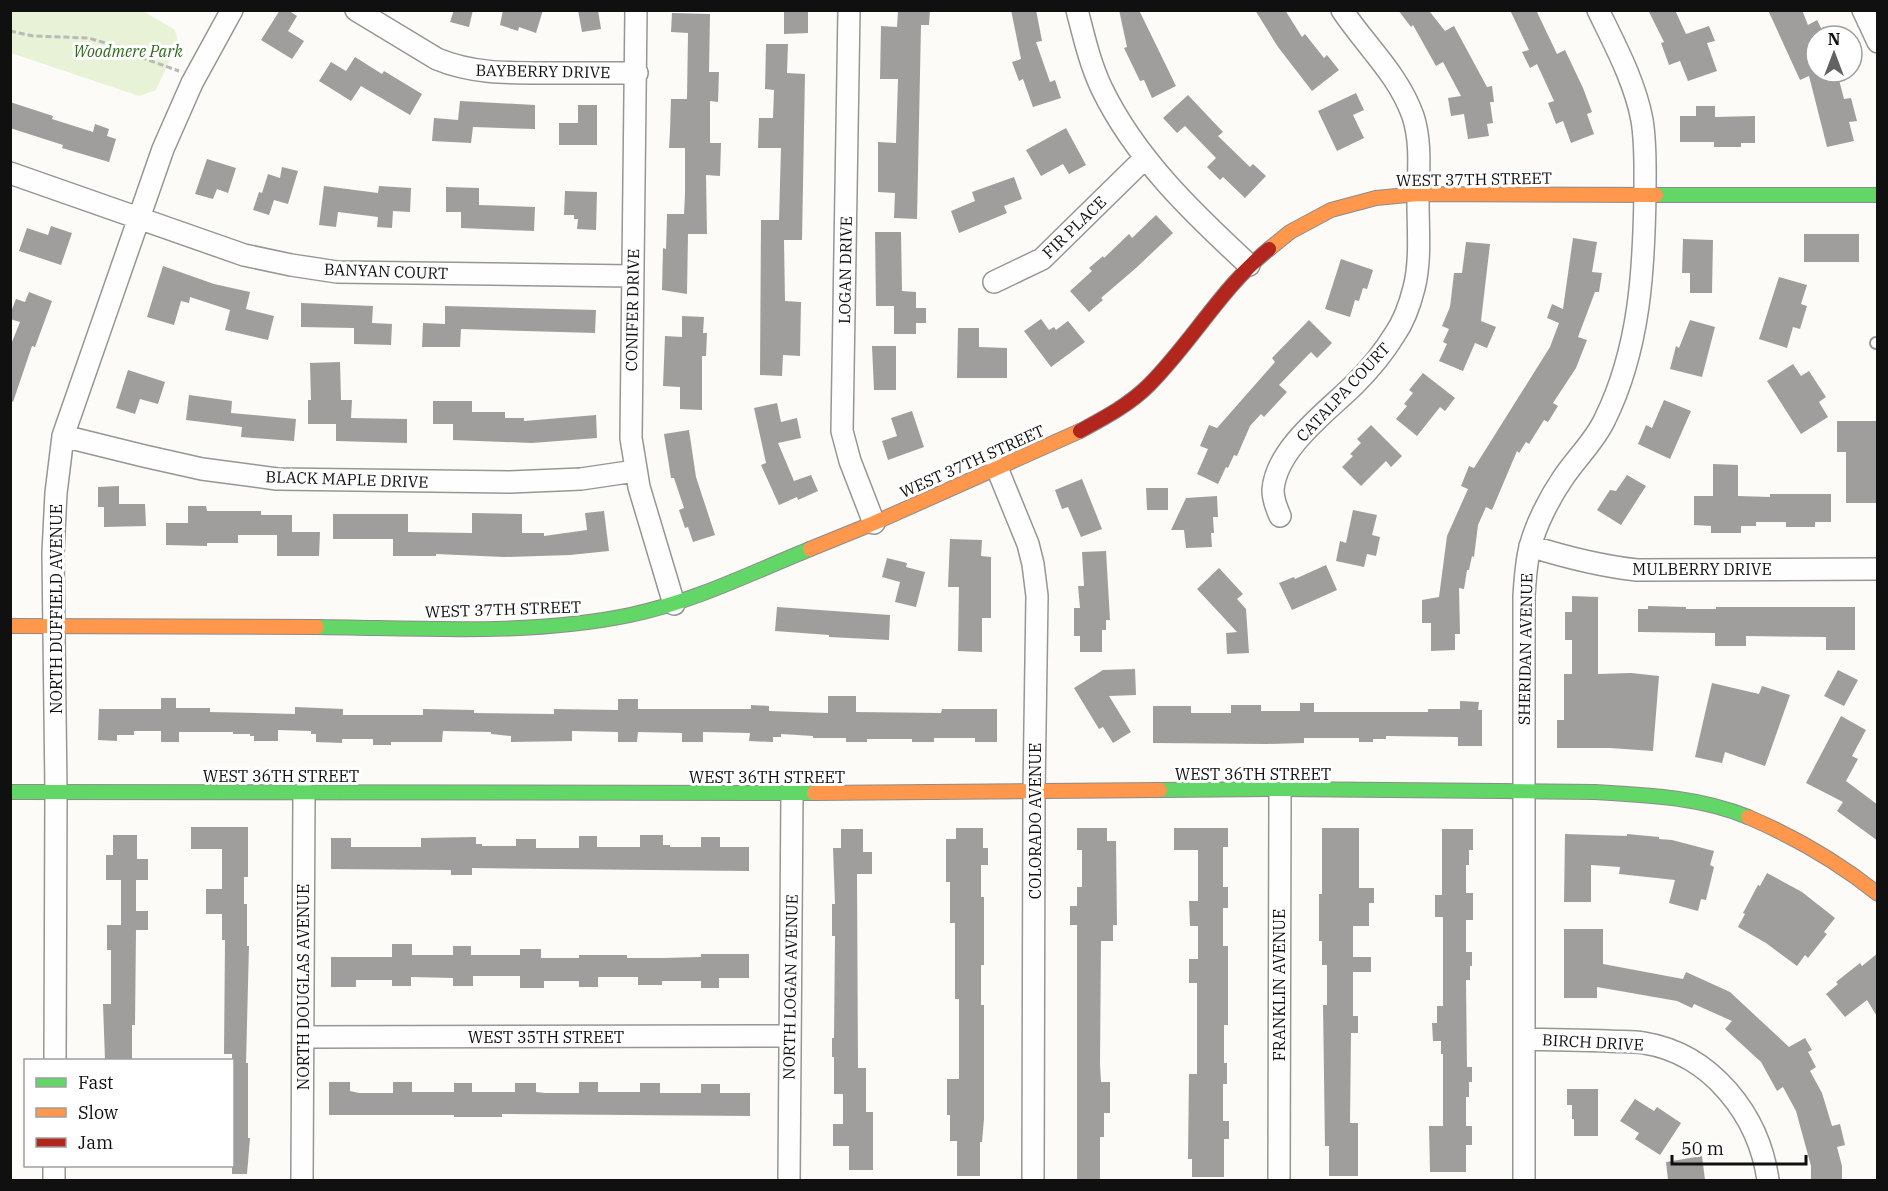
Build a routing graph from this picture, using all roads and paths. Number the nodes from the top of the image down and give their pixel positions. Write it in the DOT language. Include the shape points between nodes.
graph roads {
  1 [pos="232,10"];
  2 [pos="356,10"];
  3 [pos="636,10"];
  4 [pos="849,10"];
  5 [pos="1077,10"];
  6 [pos="1342,10"];
  7 [pos="1598,10"];
  8 [pos="1863,10"];
  9 [pos="10,31"];
  10 [pos="1878,42"];
  11 [pos="637,73"];
  12 [pos="194,78"];
  13 [pos="1144,159"];
  14 [pos="10,173"];
  15 [pos="1418,194"];
  16 [pos="1644,195"];
  17 [pos="1878,195"];
  18 [pos="140,218"];
  19 [pos="1249,265"];
  20 [pos="632,276"];
  21 [pos="994,282"];
  22 [pos="63,436"];
  23 [pos="997,468"];
  24 [pos="635,471"];
  25 [pos="1280,516"];
  26 [pos="874,523"];
  27 [pos="1530,546"];
  28 [pos="1878,569"];
  29 [pos="674,604"];
  30 [pos="10,626"];
  31 [pos="55,626"];
  32 [pos="1280,789"];
  33 [pos="1524,791"];
  34 [pos="10,792"];
  35 [pos="56,792"];
  36 [pos="1034,792"];
  37 [pos="303,793"];
  38 [pos="792,793"];
  39 [pos="1878,894"];
  40 [pos="789,1036"];
  41 [pos="303,1037"];
  42 [pos="1525,1039"];
  43 [pos="55,1059"];
  44 [pos="302,1180"];
  45 [pos="789,1180"];
  46 [pos="1033,1180"];
  47 [pos="1279,1180"];
  48 [pos="1524,1180"];
  49 [pos="1768,1180"];
  1 -- 12 [label="street, NORTH DUFFIELD AVENUE"];
  2 -- 11 [label="street, BAYBERRY DRIVE" via="437,59 473,70"];
  3 -- 11 [label="street, CONIFER DRIVE"];
  4 -- 26 [label="street, LOGAN DRIVE" via="842,431"];
  5 -- 13 [label="street" via="1102,89"];
  6 -- 15 [label="street" via="1390,71 1413,117 1419,141"];
  7 -- 16 [label="street, SHERIDAN AVENUE" via="1617,48 1642,119"];
  8 -- 10 [label="street"];
  9 -- 12 [label="path" via="96,40"];
  11 -- 20 [label="street, CONIFER DRIVE"];
  12 -- 18 [label="street, NORTH DUFFIELD AVENUE" via="163,149"];
  13 -- 19 [label="street"];
  13 -- 21 [label="street, FIR PLACE" via="1042,259"];
  14 -- 18 [label="street, BANYAN COURT"];
  15 -- 16 [label="street, WEST 37TH STREET"];
  15 -- 19 [label="street, WEST 37TH STREET" via="1376,198 1331,210 1290,232"];
  15 -- 25 [label="street, CATALPA COURT" via="1418,262 1406,312 1376,361 1287,454 1273,489"];
  16 -- 17 [label="street, WEST 37TH STREET"];
  16 -- 27 [label="street, SHERIDAN AVENUE" via="1640,304 1620,384 1605,419 1546,507"];
  18 -- 20 [label="street, BANYAN COURT" via="243,255 337,272"];
  18 -- 22 [label="street, NORTH DUFFIELD AVENUE"];
  19 -- 23 [label="street, WEST 37TH STREET" via="1181,350 1134,398 1075,433"];
  20 -- 24 [label="street, CONIFER DRIVE"];
  22 -- 24 [label="street, BLACK MAPLE DRIVE" via="202,469 277,479 510,482 581,479"];
  22 -- 31 [label="street, NORTH DUFFIELD AVENUE" via="53,553"];
  23 -- 26 [label="street, WEST 37TH STREET"];
  23 -- 36 [label="street, COLORADO AVENUE" via="1028,543 1037,596"];
  24 -- 29 [label="street, CONIFER DRIVE"];
  26 -- 29 [label="street, WEST 37TH STREET"];
  27 -- 28 [label="street, MULBERRY DRIVE" via="1569,558 1637,570"];
  27 -- 33 [label="street, SHERIDAN AVENUE" via="1524,596"];
  29 -- 31 [label="street, WEST 37TH STREET" via="560,626"];
  30 -- 31 [label="street, WEST 37TH STREET"];
  31 -- 35 [label="street, NORTH DUFFIELD AVENUE"];
  32 -- 33 [label="street, WEST 36TH STREET"];
  32 -- 36 [label="street, WEST 36TH STREET"];
  32 -- 47 [label="street, FRANKLIN AVENUE"];
  33 -- 39 [label="street, WEST 36TH STREET" via="1637,794 1721,808 1784,834"];
  33 -- 42 [label="street, SHERIDAN AVENUE"];
  34 -- 35 [label="street, WEST 36TH STREET"];
  35 -- 37 [label="street, WEST 36TH STREET"];
  35 -- 43 [label="street, NORTH DUFFIELD AVENUE"];
  36 -- 38 [label="street, WEST 36TH STREET"];
  36 -- 46 [label="street, COLORADO AVENUE"];
  37 -- 38 [label="street, WEST 36TH STREET"];
  37 -- 41 [label="street, NORTH DOUGLAS AVENUE"];
  38 -- 40 [label="street, NORTH LOGAN AVENUE"];
  40 -- 41 [label="street, WEST 35TH STREET"];
  40 -- 45 [label="street, NORTH LOGAN AVENUE"];
  41 -- 44 [label="street, NORTH DOUGLAS AVENUE"];
  42 -- 48 [label="street, SHERIDAN AVENUE"];
  42 -- 49 [label="street, BIRCH DRIVE" via="1643,1043 1683,1056 1725,1088 1741,1107 1762,1151"];
}
